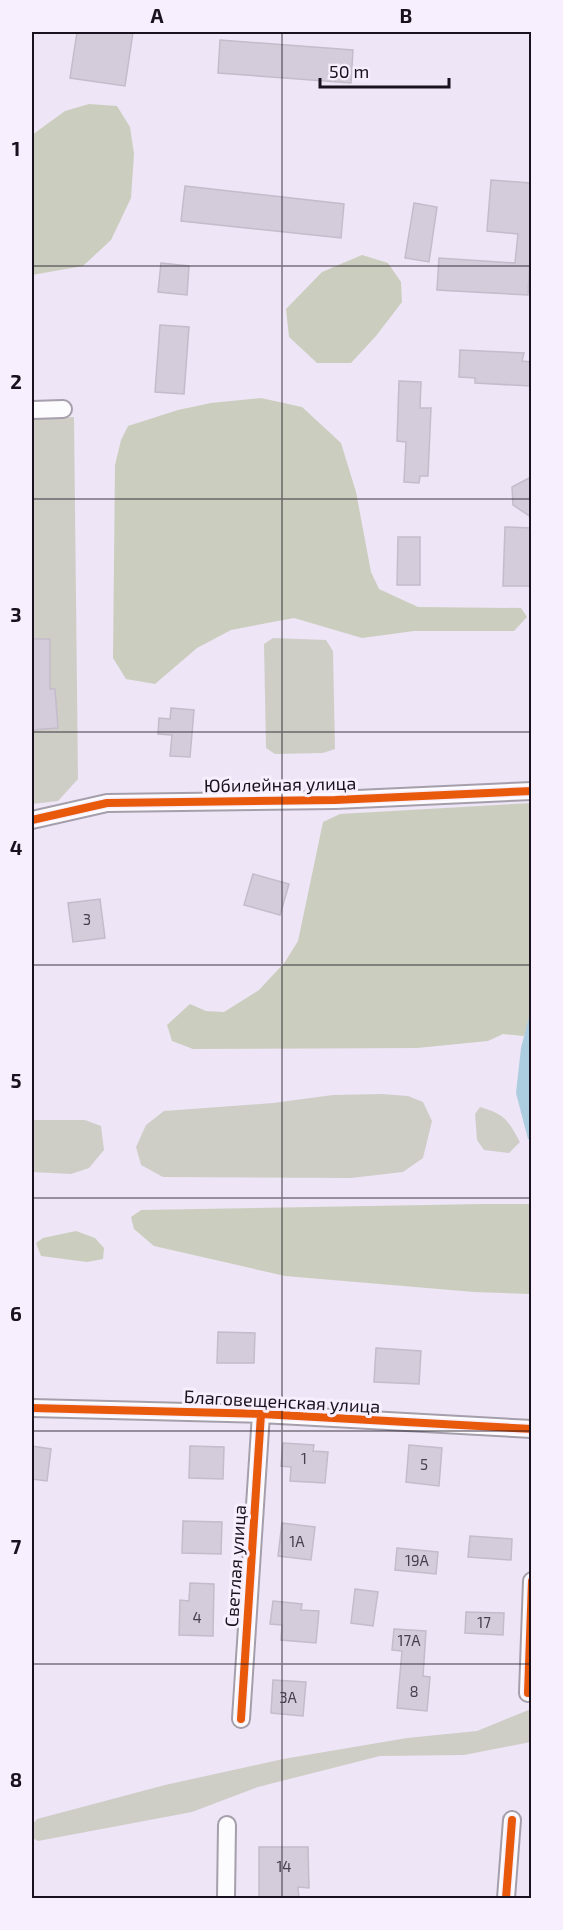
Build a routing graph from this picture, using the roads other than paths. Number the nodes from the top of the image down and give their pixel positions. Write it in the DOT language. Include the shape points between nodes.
graph roads {
  1 [pos="32,410"];
  2 [pos="63,410"];
  3 [pos="531,791"];
  4 [pos="32,820"];
  5 [pos="32,1408"];
  6 [pos="261,1414"];
  7 [pos="531,1429"];
  8 [pos="531,1581"];
  9 [pos="528,1693"];
  10 [pos="241,1719"];
  11 [pos="512,1820"];
  12 [pos="227,1825"];
  13 [pos="226,1899"];
  14 [pos="506,1899"];
  1 -- 2 [label="street"];
  3 -- 4 [label="street, Юбилейная улица" via="335,800 107,803"];
  5 -- 6 [label="street, Благовещенская улица"];
  6 -- 7 [label="street, Благовещенская улица"];
  6 -- 10 [label="street, Светлая улица"];
  8 -- 9 [label="street"];
  11 -- 14 [label="street"];
  12 -- 13 [label="street"];
}
